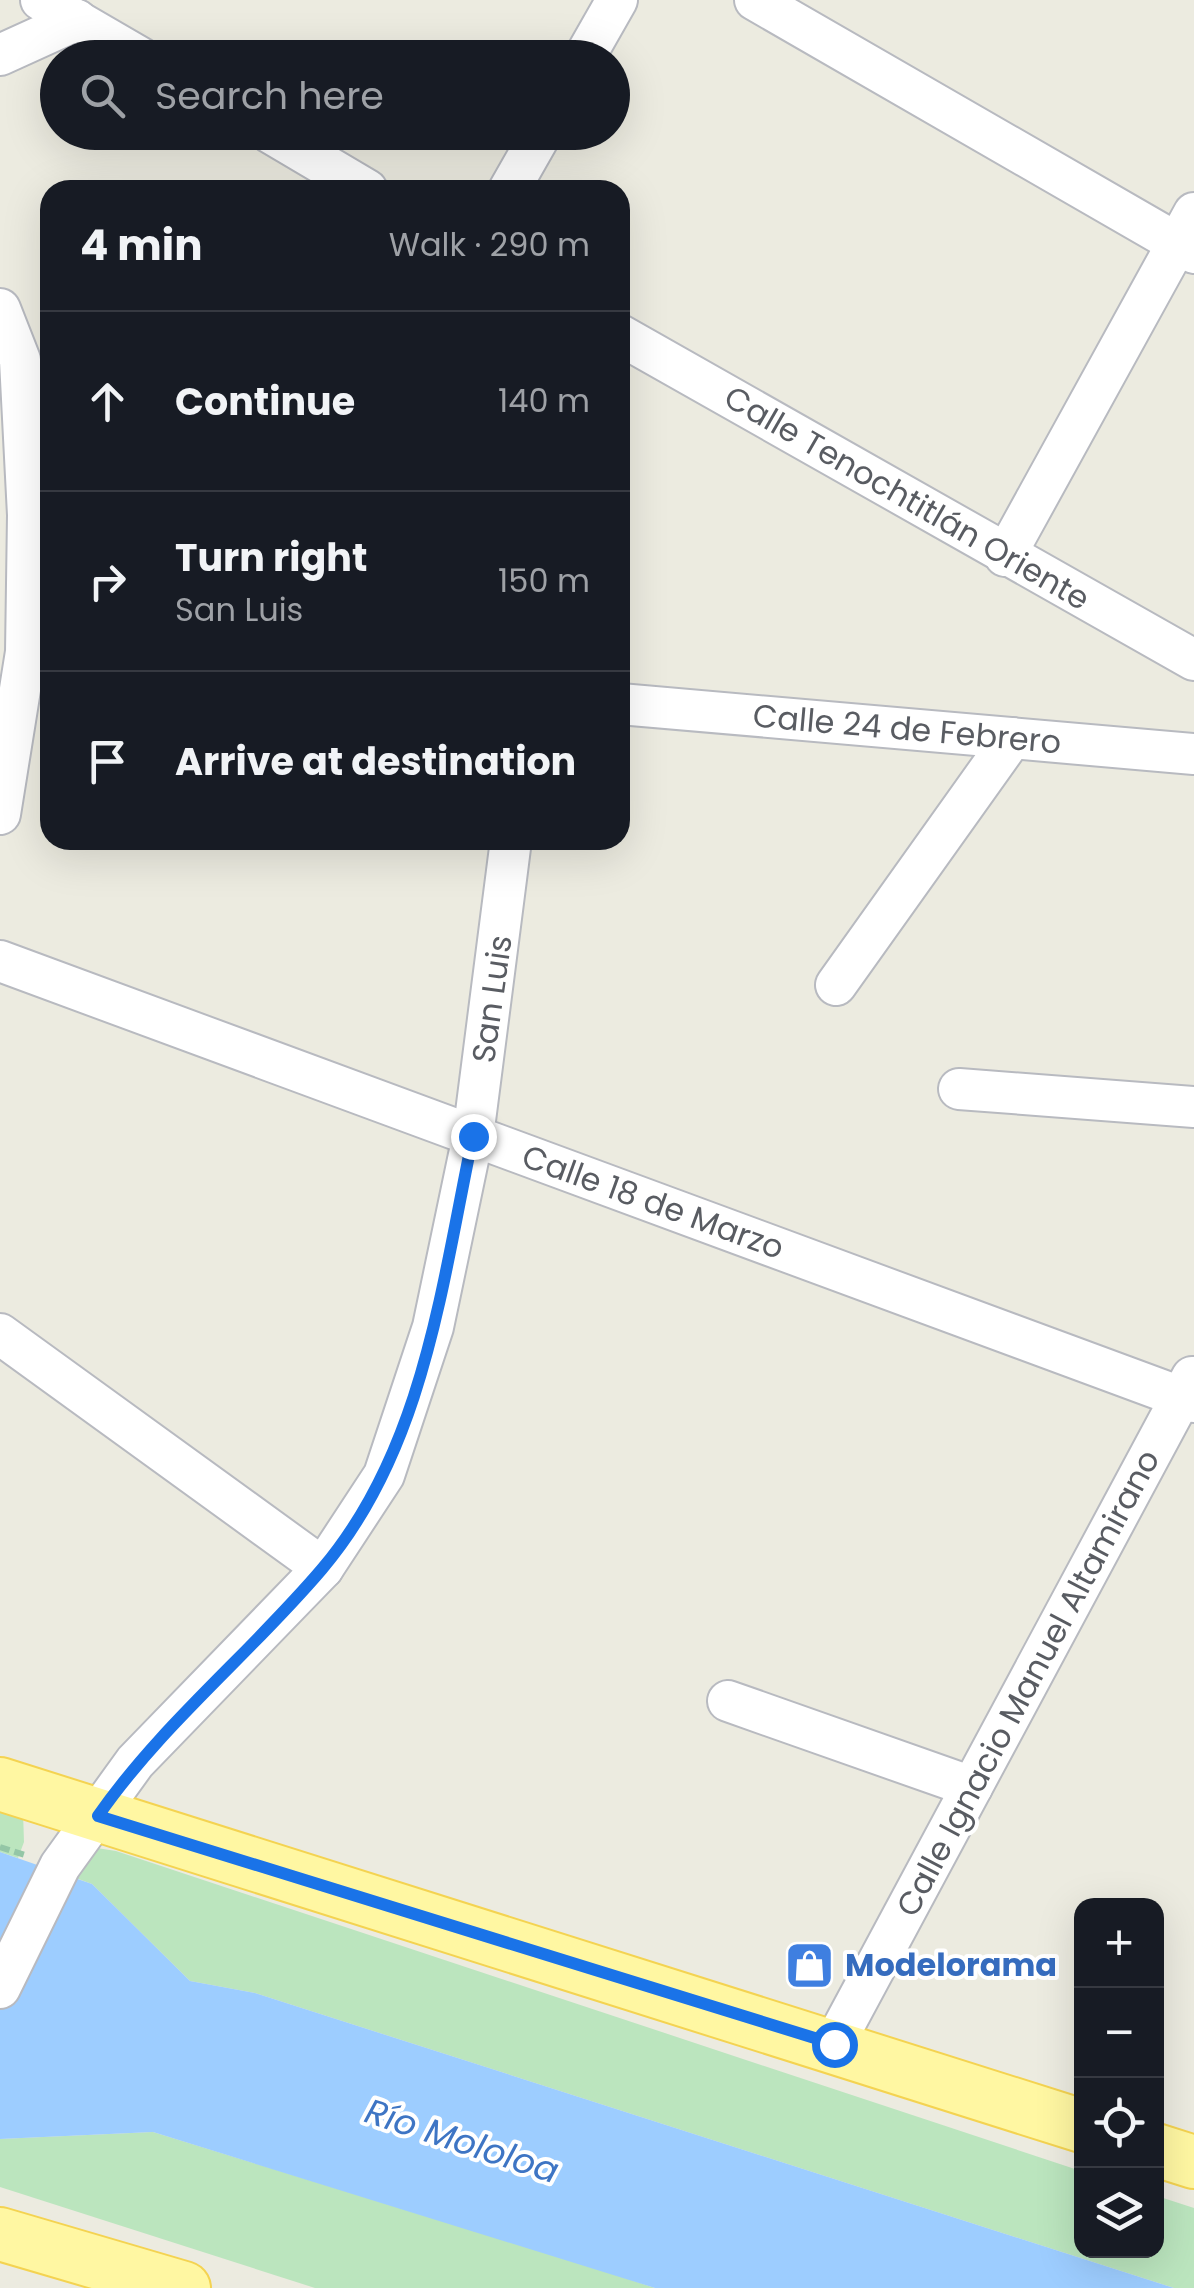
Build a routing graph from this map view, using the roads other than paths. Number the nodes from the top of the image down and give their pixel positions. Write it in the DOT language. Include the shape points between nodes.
graph roads {
  1 [pos="41,0"];
  2 [pos="617,0"];
  3 [pos="755,0"];
  4 [pos="77,20"];
  5 [pos="111,40"];
  6 [pos="594,40"];
  7 [pos="0,55"];
  8 [pos="299,150"];
  9 [pos="532,150"];
  10 [pos="350,180"];
  11 [pos="515,180"];
  12 [pos="1188,236"];
  13 [pos="0,309"];
  14 [pos="630,342"];
  15 [pos="23,360"];
  16 [pos="1005,556"];
  17 [pos="26,652"];
  18 [pos="1194,660"];
  19 [pos="630,705"];
  20 [pos="1012,738"];
  21 [pos="1194,754"];
  22 [pos="0,814"];
  23 [pos="510,850"];
  24 [pos="0,961"];
  25 [pos="836,985"];
  26 [pos="959,1088"];
  27 [pos="1194,1106"];
  28 [pos="473,1136"];
  29 [pos="0,1334"];
  30 [pos="1190,1391"];
  31 [pos="323,1568"];
  32 [pos="728,1700"];
  33 [pos="0,1784"];
  34 [pos="972,1787"];
  35 [pos="98,1816"];
  36 [pos="0,1988"];
  37 [pos="834,2044"];
  38 [pos="1074,2123"];
  39 [pos="1164,2153"];
  40 [pos="1194,2162"];
  41 [pos="0,2234"];
  42 [pos="184,2288"];
  1 -- 4 [label="street"];
  2 -- 6 [label="street"];
  3 -- 12 [label="street"];
  4 -- 5 [label="street"];
  4 -- 7 [label="street"];
  8 -- 10 [label="street"];
  9 -- 11 [label="street"];
  12 -- 16 [label="street"];
  13 -- 15 [label="street"];
  14 -- 16 [label="street, Calle Tenochtitlán Oriente"];
  15 -- 17 [label="street"];
  16 -- 18 [label="street, Calle Tenochtitlán Oriente"];
  17 -- 22 [label="street"];
  19 -- 20 [label="street, Calle 24 de Febrero"];
  20 -- 21 [label="street, Calle 24 de Febrero"];
  20 -- 25 [label="street"];
  23 -- 28 [label="street, San Luis"];
  24 -- 28 [label="street, Calle 18 de Marzo"];
  26 -- 27 [label="street"];
  28 -- 30 [label="street, Calle 18 de Marzo"];
  28 -- 31 [label="street, San Luis" via="408,1412 384,1475"];
  29 -- 31 [label="street"];
  30 -- 34 [label="street, Calle Ignacio Manuel Altamirano"];
  31 -- 35 [label="street, San Luis" via="135,1762"];
  32 -- 34 [label="street"];
  33 -- 35 [label="main road"];
  34 -- 37 [label="street, Calle Ignacio Manuel Altamirano"];
  35 -- 36 [label="street, San Luis" via="60,1866"];
  35 -- 37 [label="main road"];
  37 -- 38 [label="main road"];
  39 -- 40 [label="main road"];
  41 -- 42 [label="main road"];
}
